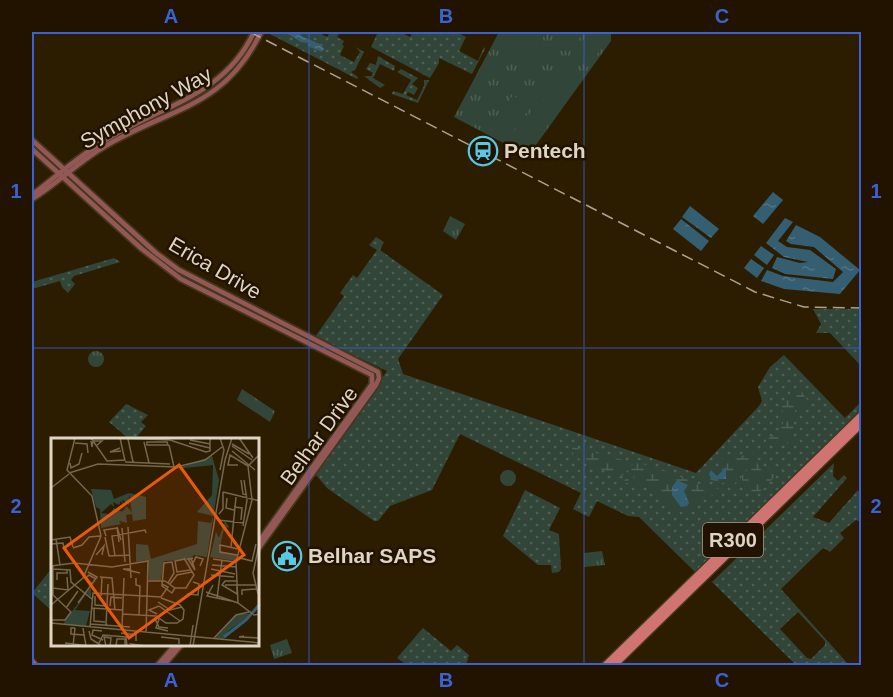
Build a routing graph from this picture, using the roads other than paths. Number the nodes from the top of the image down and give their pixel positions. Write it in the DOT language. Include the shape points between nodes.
graph roads {
  1 [pos="254,32"];
  2 [pos="261,32"];
  3 [pos="32,140"];
  4 [pos="32,149"];
  5 [pos="64,174"];
  6 [pos="32,197"];
  7 [pos="373,371"];
  8 [pos="861,415"];
  9 [pos="861,423"];
  10 [pos="260,540"];
  11 [pos="260,546"];
  12 [pos="175,646"];
  13 [pos="181,646"];
  14 [pos="32,662"];
  15 [pos="36,666"];
  16 [pos="157,666"];
  17 [pos="163,666"];
  18 [pos="605,666"];
  19 [pos="614,666"];
  1 -- 5 [label="main road, Symphony Way" via="239,58 216,82 112,136"];
  2 -- 5 [label="main road, Symphony Way" via="242,66 218,89 108,144"];
  3 -- 5 [label="main road, Erica Drive"];
  4 -- 5 [label="main road, Erica Drive"];
  5 -- 6 [label="main road, Symphony Way"];
  5 -- 7 [label="main road, Erica Drive" via="184,274"];
  7 -- 10 [label="main road, Belhar Drive" via="372,384"];
  7 -- 11 [label="main road, Belhar Drive" via="378,381"];
  8 -- 18 [label="highway, R300"];
  9 -- 19 [label="highway, R300"];
  12 -- 16 [label="main road"];
  13 -- 17 [label="main road"];
  14 -- 15 [label="main road"];
}
